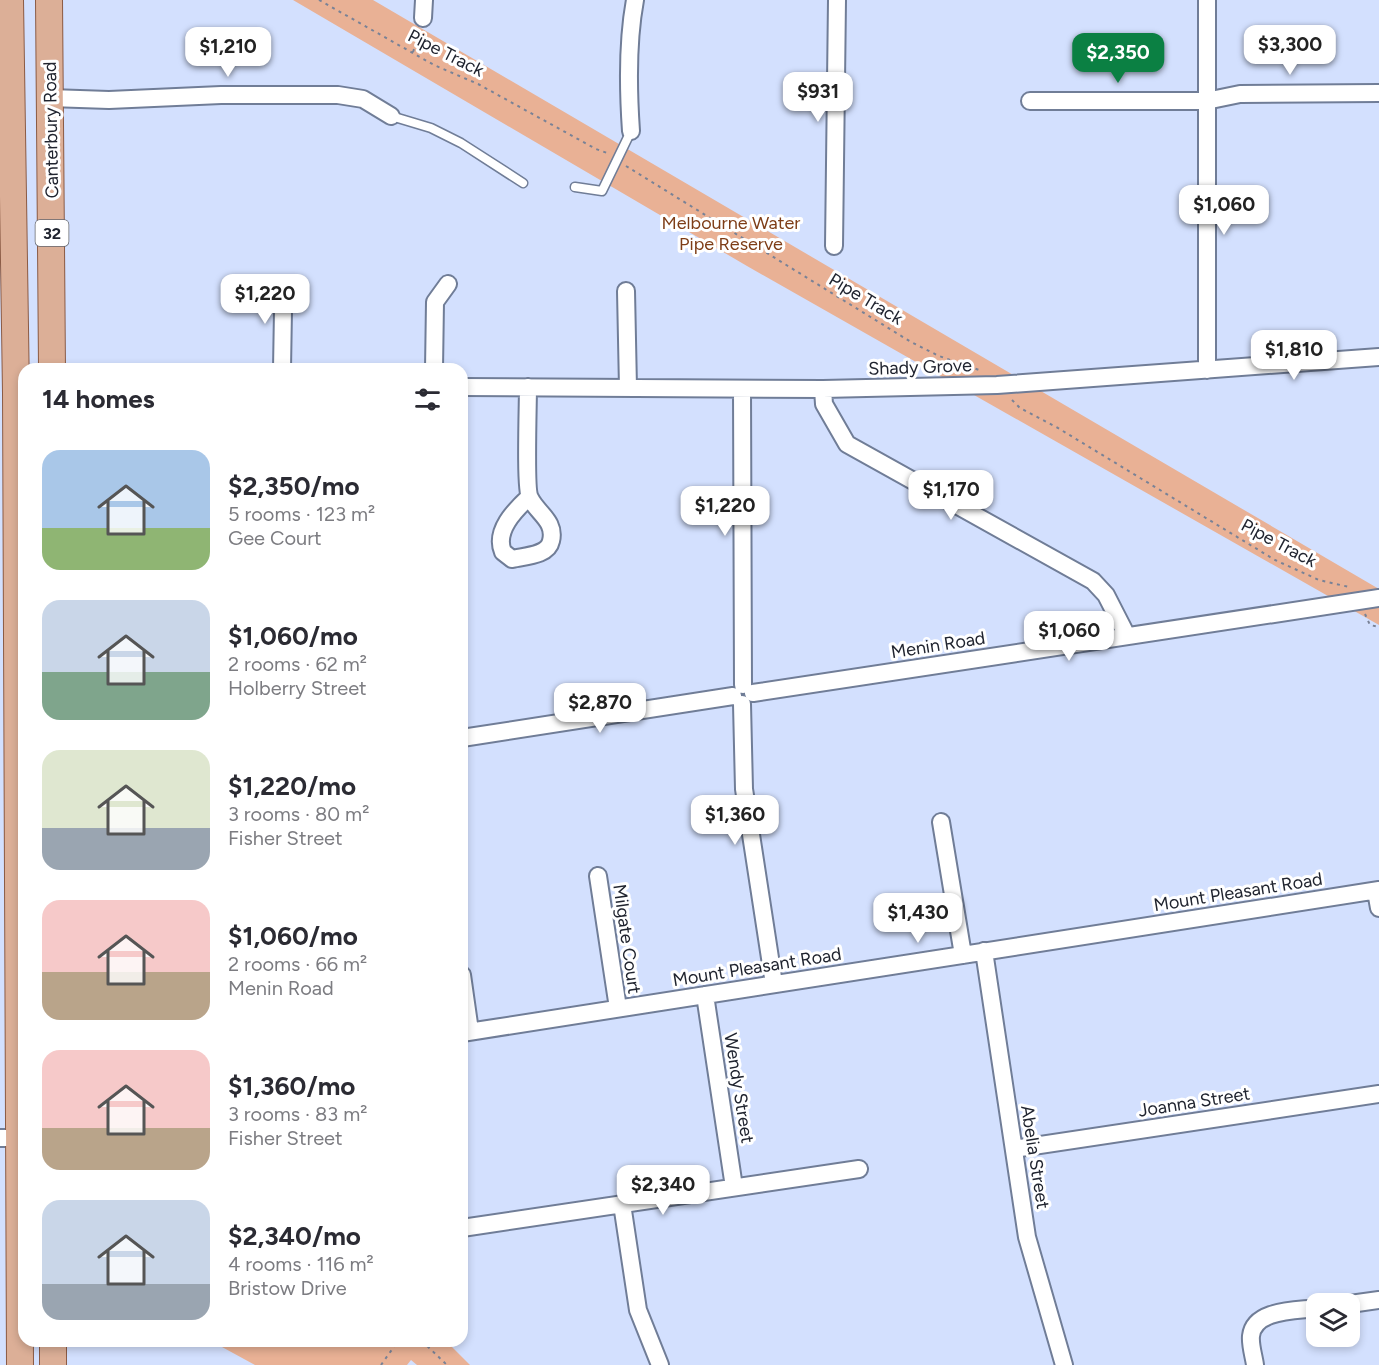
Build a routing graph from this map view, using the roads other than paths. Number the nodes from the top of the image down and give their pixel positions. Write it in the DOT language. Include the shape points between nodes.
graph roads {
  1 [pos="10,0"];
  2 [pos="49,0"];
  3 [pos="424,0"];
  4 [pos="635,0"];
  5 [pos="837,0"];
  6 [pos="1207,0"];
  7 [pos="423,18"];
  8 [pos="1379,93"];
  9 [pos="50,98"];
  10 [pos="1030,101"];
  11 [pos="1206,101"];
  12 [pos="391,116"];
  13 [pos="632,131"];
  14 [pos="523,183"];
  15 [pos="575,187"];
  16 [pos="834,246"];
  17 [pos="448,284"];
  18 [pos="626,291"];
  19 [pos="293,295"];
  20 [pos="1379,357"];
  21 [pos="19,363"];
  22 [pos="52,363"];
  23 [pos="282,363"];
  24 [pos="434,363"];
  25 [pos="1207,370"];
  26 [pos="468,387"];
  27 [pos="528,387"];
  28 [pos="628,388"];
  29 [pos="742,389"];
  30 [pos="823,389"];
  31 [pos="18,414"];
  32 [pos="529,496"];
  33 [pos="8,524"];
  34 [pos="1379,598"];
  35 [pos="1126,636"];
  36 [pos="743,695"];
  37 [pos="468,737"];
  38 [pos="941,822"];
  39 [pos="598,876"];
  40 [pos="1378,890"];
  41 [pos="1379,908"];
  42 [pos="18,918"];
  43 [pos="984,951"];
  44 [pos="963,955"];
  45 [pos="774,984"];
  46 [pos="705,995"];
  47 [pos="618,1008"];
  48 [pos="468,1032"];
  49 [pos="18,1062"];
  50 [pos="1379,1094"];
  51 [pos="9,1138"];
  52 [pos="1014,1149"];
  53 [pos="859,1168"];
  54 [pos="734,1187"];
  55 [pos="622,1204"];
  56 [pos="468,1227"];
  57 [pos="1379,1300"];
  58 [pos="1360,1303"];
  59 [pos="1306,1310"];
  60 [pos="18,1324"];
  61 [pos="19,1347"];
  62 [pos="53,1347"];
  63 [pos="20,1365"];
  64 [pos="53,1365"];
  65 [pos="660,1365"];
  66 [pos="1064,1365"];
  67 [pos="1255,1365"];
  1 -- 21 [label="main road, Canterbury Road / 32"];
  2 -- 9 [label="main road, Canterbury Road / 32"];
  3 -- 7 [label="street"];
  4 -- 13 [label="street" via="629,97"];
  5 -- 16 [label="street"];
  6 -- 11 [label="street"];
  8 -- 11 [label="street" via="1240,94"];
  9 -- 12 [label="street" via="338,95 363,99"];
  9 -- 22 [label="main road, Canterbury Road / 32"];
  10 -- 11 [label="street"];
  11 -- 25 [label="street"];
  12 -- 14 [label="lane" via="431,128"];
  13 -- 15 [label="lane" via="602,191"];
  17 -- 24 [label="street" via="435,302"];
  18 -- 28 [label="street"];
  19 -- 23 [label="street" via="282,310"];
  20 -- 25 [label="street, Shady Grove"];
  25 -- 30 [label="street, Shady Grove" via="997,385"];
  26 -- 27 [label="street, Shady Grove"];
  27 -- 28 [label="street, Shady Grove"];
  27 -- 32 [label="street"];
  28 -- 29 [label="street, Shady Grove"];
  29 -- 30 [label="street, Shady Grove"];
  29 -- 36 [label="street"];
  30 -- 35 [label="street" via="824,405 847,444 1094,581 1106,595"];
  31 -- 33 [label="main road, Canterbury Road / 32"];
  33 -- 42 [label="main road, Canterbury Road / 32"];
  34 -- 35 [label="street, Menin Road"];
  35 -- 36 [label="street, Menin Road"];
  36 -- 37 [label="street, Menin Road"];
  36 -- 45 [label="street" via="744,789"];
  38 -- 44 [label="street"];
  39 -- 47 [label="street, Milgate Court"];
  40 -- 41 [label="street"];
  40 -- 43 [label="street, Mount Pleasant Road"];
  43 -- 44 [label="street, Mount Pleasant Road"];
  43 -- 52 [label="street, Abelia Street"];
  44 -- 45 [label="street, Mount Pleasant Road"];
  45 -- 46 [label="street, Mount Pleasant Road"];
  46 -- 47 [label="street, Mount Pleasant Road"];
  46 -- 54 [label="street, Wendy Street"];
  47 -- 48 [label="street, Mount Pleasant Road"];
  49 -- 51 [label="main road, Canterbury Road / 32"];
  50 -- 52 [label="street, Joanna Street"];
  51 -- 60 [label="main road, Canterbury Road / 32"];
  52 -- 66 [label="street, Abelia Street" via="1027,1237"];
  53 -- 54 [label="street"];
  54 -- 55 [label="street"];
  55 -- 56 [label="street"];
  55 -- 65 [label="street" via="638,1310"];
  57 -- 58 [label="street"];
  59 -- 67 [label="street" via="1271,1315 1257,1323 1251,1336"];
  61 -- 63 [label="main road, Canterbury Road / 32"];
  62 -- 64 [label="main road"];
}
